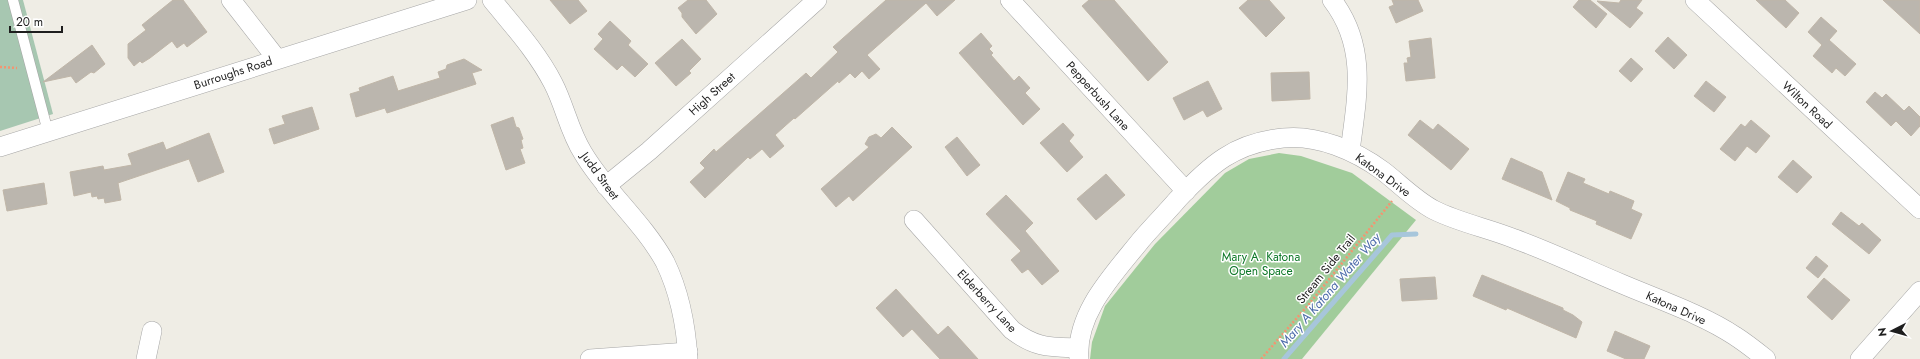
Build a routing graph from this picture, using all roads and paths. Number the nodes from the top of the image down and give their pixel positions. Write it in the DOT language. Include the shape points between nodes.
graph roads {
  1 [pos="13,0"];
  2 [pos="231,0"];
  3 [pos="467,0"];
  4 [pos="492,0"];
  5 [pos="1010,0"];
  6 [pos="1332,0"];
  7 [pos="1695,0"];
  8 [pos="806,3"];
  9 [pos="277,60"];
  10 [pos="48,132"];
  11 [pos="0,147"];
  12 [pos="1350,151"];
  13 [pos="606,186"];
  14 [pos="1402,188"];
  15 [pos="1186,191"];
  16 [pos="1920,209"];
  17 [pos="914,220"];
  18 [pos="1920,291"];
  19 [pos="152,331"];
  20 [pos="1078,353"];
  21 [pos="688,356"];
  22 [pos="146,359"];
  23 [pos="590,359"];
  24 [pos="1261,359"];
  25 [pos="1766,359"];
  26 [pos="1860,359"];
  1 -- 10 [label="lane"];
  2 -- 9 [label="street"];
  3 -- 9 [label="street, Burroughs Road"];
  4 -- 13 [label="street, Judd Street" via="534,50 554,84 576,141"];
  5 -- 15 [label="street, Pepperbush Lane"];
  6 -- 12 [label="street" via="1349,29 1358,66"];
  7 -- 16 [label="street, Wilton Road"];
  8 -- 13 [label="street, High Street" via="649,151"];
  9 -- 10 [label="street, Burroughs Road"];
  10 -- 11 [label="street, Burroughs Road"];
  12 -- 14 [label="street, Katona Drive" via="1383,172"];
  12 -- 15 [label="street, Katona Drive" via="1302,138 1260,142 1224,157 1207,169"];
  13 -- 21 [label="street, Judd Street" via="650,240 664,262 682,306"];
  14 -- 24 [label="path, Stream Side Trail" via="1310,303"];
  14 -- 25 [label="street, Katona Drive" via="1433,209 1514,238 1699,318 1734,335"];
  15 -- 20 [label="street, Katona Drive" via="1112,276 1092,305 1082,329"];
  17 -- 20 [label="street, Elderberry Lane" via="1012,330 1025,340 1039,345"];
  18 -- 26 [label="street"];
  19 -- 22 [label="street"];
  21 -- 23 [label="street"];
}
